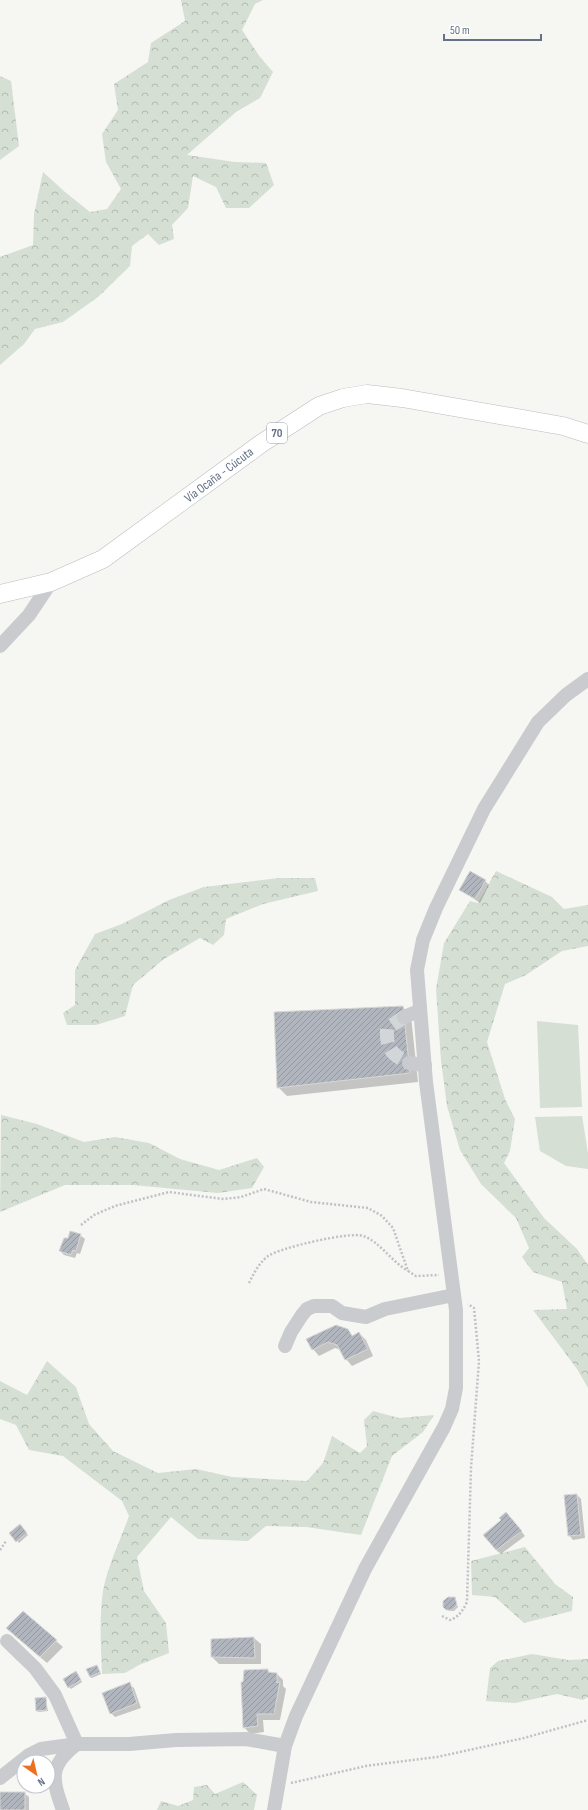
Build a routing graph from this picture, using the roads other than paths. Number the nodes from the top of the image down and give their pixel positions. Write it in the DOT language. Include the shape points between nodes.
graph roads {
  1 [pos="588,434"];
  2 [pos="51,582"];
  3 [pos="0,594"];
  4 [pos="0,646"];
  5 [pos="588,679"];
  6 [pos="419,1011"];
  7 [pos="404,1016"];
  8 [pos="409,1063"];
  9 [pos="425,1065"];
  10 [pos="454,1295"];
  11 [pos="285,1346"];
  12 [pos="7,1641"];
  13 [pos="76,1744"];
  14 [pos="285,1746"];
  15 [pos="0,1778"];
  16 [pos="63,1810"];
  17 [pos="274,1810"];
  1 -- 2 [label="main road, Vía Ocaña - Cúcuta / 70" via="563,426 402,398 368,394 342,398 319,406 262,443 103,559"];
  2 -- 3 [label="main road, Vía Ocaña - Cúcuta / 70"];
  2 -- 4 [label="street" via="29,615"];
  5 -- 6 [label="street" via="566,695 538,722 484,809 423,940 417,970"];
  6 -- 7 [label="street"];
  6 -- 9 [label="street"];
  8 -- 9 [label="street"];
  9 -- 10 [label="street"];
  10 -- 11 [label="street" via="385,1309 366,1317 342,1313 332,1306 314,1306 302,1315"];
  10 -- 14 [label="street" via="456,1388 452,1409 366,1569 296,1716"];
  12 -- 13 [label="street" via="35,1668 55,1695"];
  13 -- 14 [label="street" via="246,1739"];
  13 -- 15 [label="street" via="41,1749 29,1755"];
  13 -- 16 [label="street" via="63,1755 56,1769 54,1785"];
  14 -- 17 [label="street"];
}
